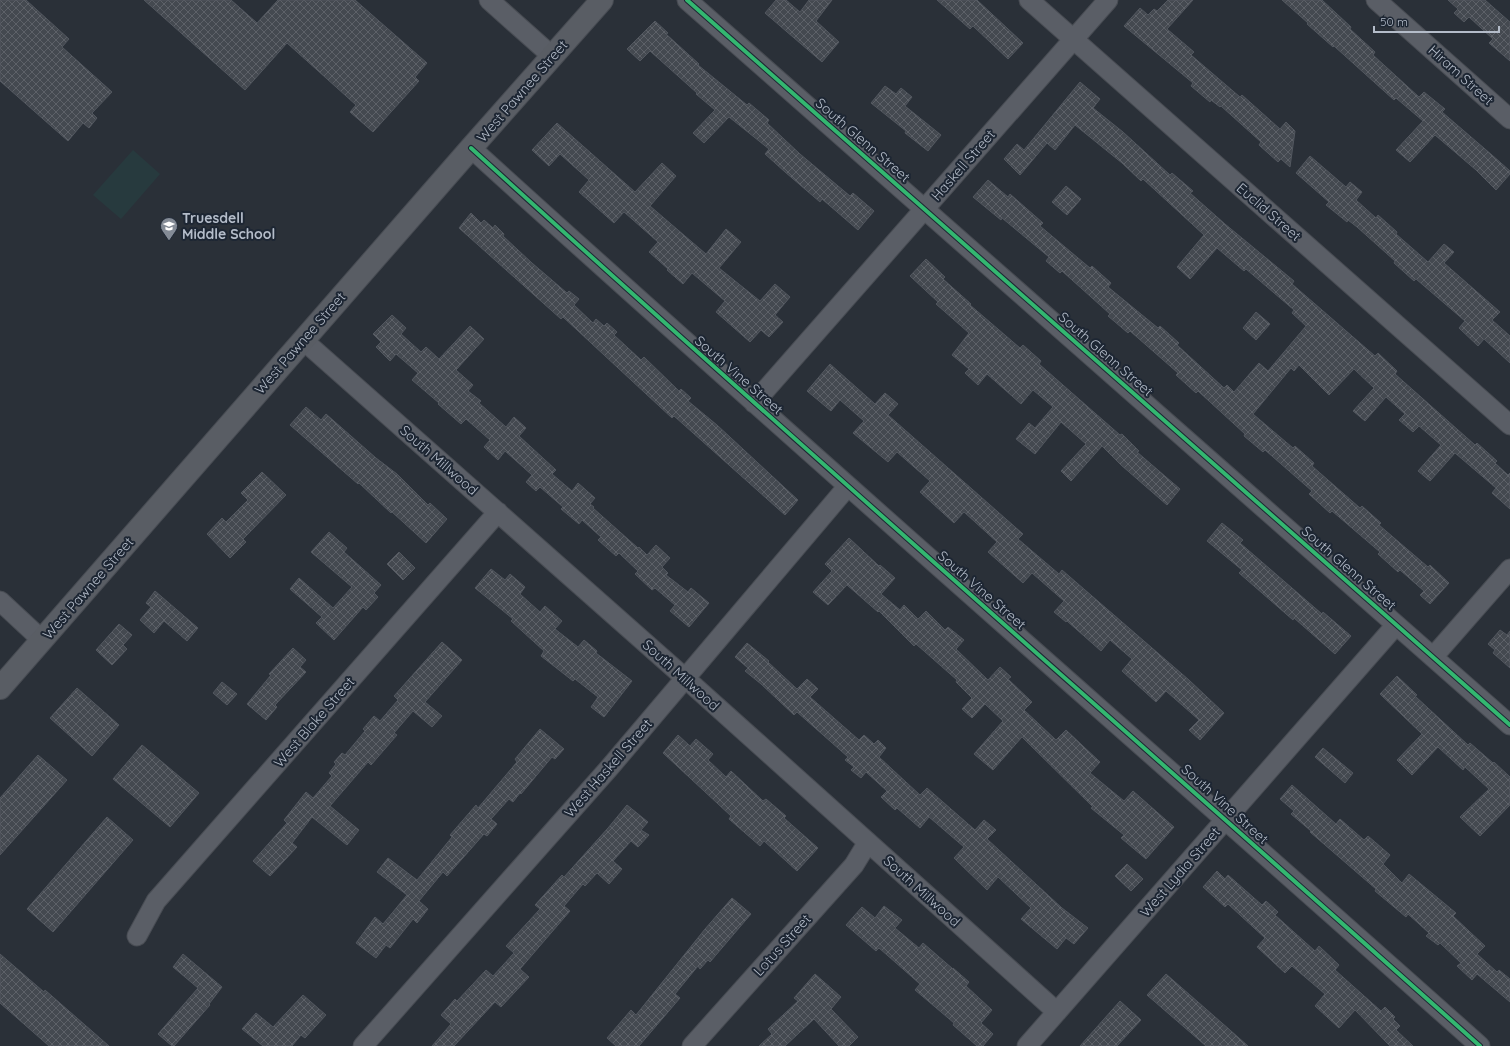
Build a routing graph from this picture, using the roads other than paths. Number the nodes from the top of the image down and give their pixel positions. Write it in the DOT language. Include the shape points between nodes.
graph roads {
  1 [pos="489,0"];
  2 [pos="602,0"];
  3 [pos="687,0"];
  4 [pos="1029,0"];
  5 [pos="1108,0"];
  6 [pos="1376,0"];
  7 [pos="1073,40"];
  8 [pos="552,56"];
  9 [pos="1510,119"];
  10 [pos="471,148"];
  11 [pos="924,209"];
  12 [pos="303,340"];
  13 [pos="754,403"];
  14 [pos="1510,425"];
  15 [pos="848,486"];
  16 [pos="498,512"];
  17 [pos="1510,569"];
  18 [pos="0,601"];
  19 [pos="1396,625"];
  20 [pos="42,640"];
  21 [pos="1433,657"];
  22 [pos="685,678"];
  23 [pos="0,688"];
  24 [pos="1510,725"];
  25 [pos="1226,820"];
  26 [pos="868,842"];
  27 [pos="137,936"];
  28 [pos="1057,1012"];
  29 [pos="363,1046"];
  30 [pos="692,1046"];
  31 [pos="1026,1046"];
  32 [pos="1480,1046"];
  1 -- 8 [label="street"];
  2 -- 8 [label="main road, West Pawnee Street"];
  3 -- 11 [label="street, South Glenn Street"];
  4 -- 7 [label="street, Euclid Street"];
  5 -- 7 [label="street, Haskell Street"];
  6 -- 9 [label="street, Hiram Street"];
  7 -- 11 [label="street, Haskell Street"];
  7 -- 14 [label="street, Euclid Street"];
  8 -- 10 [label="main road, West Pawnee Street"];
  10 -- 12 [label="main road, West Pawnee Street"];
  10 -- 13 [label="street, South Vine Street"];
  11 -- 13 [label="street, Haskell Street"];
  11 -- 19 [label="street, South Glenn Street"];
  12 -- 16 [label="street, South Millwood"];
  12 -- 20 [label="main road, West Pawnee Street"];
  13 -- 15 [label="street, South Vine Street"];
  15 -- 22 [label="street, West Haskell Street"];
  15 -- 25 [label="street, South Vine Street"];
  16 -- 22 [label="street, South Millwood"];
  16 -- 27 [label="street, West Blake Street" via="156,901"];
  17 -- 21 [label="street"];
  18 -- 20 [label="street"];
  19 -- 21 [label="street, South Glenn Street"];
  19 -- 25 [label="street, West Lydia Street"];
  20 -- 23 [label="main road, West Pawnee Street"];
  21 -- 24 [label="street, South Glenn Street"];
  22 -- 26 [label="street, South Millwood"];
  22 -- 29 [label="street, West Haskell Street" via="610,767"];
  25 -- 28 [label="street, West Lydia Street"];
  25 -- 32 [label="street, South Vine Street"];
  26 -- 28 [label="street, South Millwood"];
  26 -- 30 [label="street, Lotus Street" via="854,865"];
  28 -- 31 [label="street, West Lydia Street"];
}
